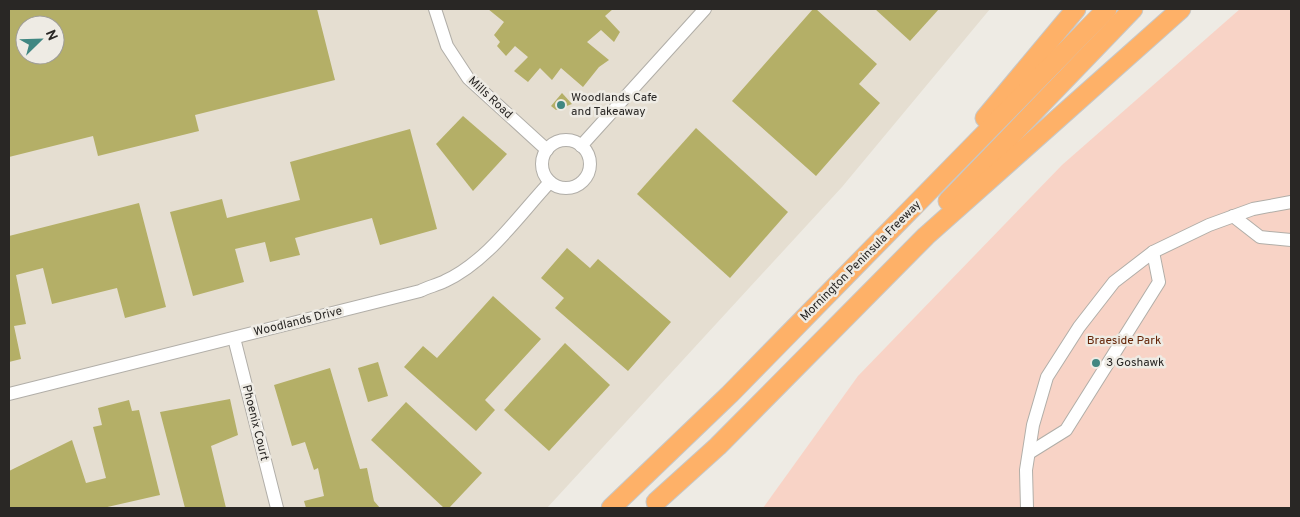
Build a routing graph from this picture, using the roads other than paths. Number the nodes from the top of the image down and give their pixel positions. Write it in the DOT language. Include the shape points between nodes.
graph roads {
  1 [pos="435,9"];
  2 [pos="705,9"];
  3 [pos="1076,9"];
  4 [pos="1107,9"];
  5 [pos="1133,9"];
  6 [pos="1181,9"];
  7 [pos="581,146"];
  8 [pos="546,150"];
  9 [pos="550,182"];
  10 [pos="1291,202"];
  11 [pos="1233,216"];
  12 [pos="898,223"];
  13 [pos="1291,240"];
  14 [pos="1153,252"];
  15 [pos="234,338"];
  16 [pos="9,394"];
  17 [pos="1029,452"];
  18 [pos="652,505"];
  19 [pos="277,508"];
  20 [pos="611,508"];
  21 [pos="1027,508"];
  1 -- 8 [label="street, Mills Road" via="447,46 468,78"];
  2 -- 7 [label="street"];
  3 -- 12 [label="highway"];
  4 -- 12 [label="highway, Mornington Peninsula Freeway"];
  5 -- 18 [label="highway, Mornington Peninsula Freeway" via="769,389"];
  6 -- 18 [label="highway" via="926,236 718,446"];
  7 -- 8 [label="street" via="566,140 552,144"];
  7 -- 9 [label="street" via="590,166 583,180 563,188"];
  8 -- 9 [label="street" via="542,170"];
  9 -- 15 [label="street, Woodlands Drive" via="491,248 471,266 446,281"];
  10 -- 11 [label="street" via="1253,208"];
  11 -- 13 [label="street" via="1260,237"];
  11 -- 14 [label="street"];
  12 -- 20 [label="highway, Mornington Peninsula Freeway" via="730,394"];
  14 -- 17 [label="street" via="1114,282 1079,327 1047,377"];
  14 -- 17 [label="street" via="1159,282 1066,430"];
  15 -- 16 [label="street, Woodlands Drive"];
  15 -- 19 [label="street, Phoenix Court"];
  17 -- 21 [label="street" via="1025,474"];
}
